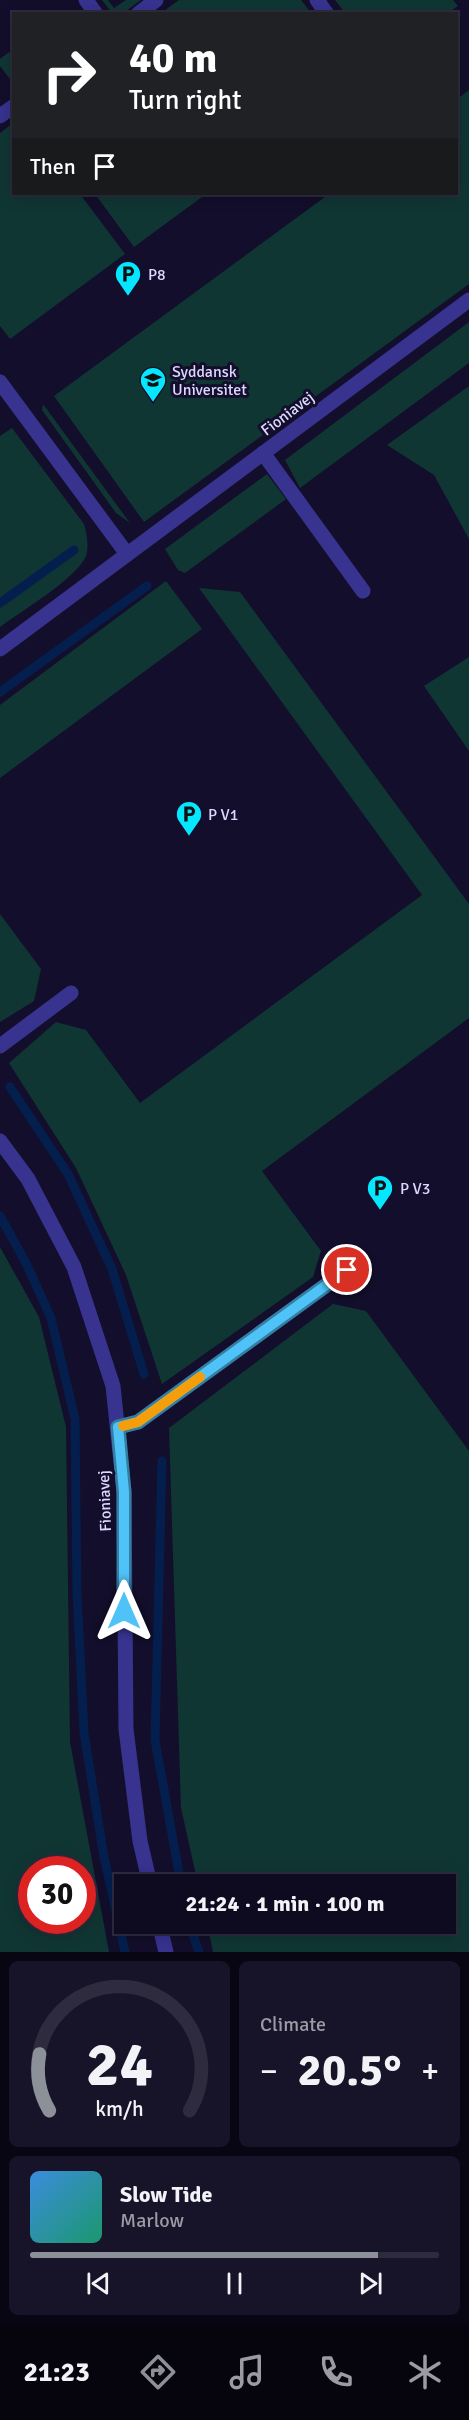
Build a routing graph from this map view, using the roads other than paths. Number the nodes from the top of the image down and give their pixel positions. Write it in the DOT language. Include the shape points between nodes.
graph roads {
  1 [pos="156,0"];
  2 [pos="141,12"];
  3 [pos="469,300"];
  4 [pos="0,382"];
  5 [pos="263,453"];
  6 [pos="127,554"];
  7 [pos="363,591"];
  8 [pos="0,649"];
  9 [pos="71,993"];
  10 [pos="0,1046"];
  11 [pos="0,1141"];
  12 [pos="347,1270"];
  13 [pos="118,1427"];
  14 [pos="148,1874"];
  15 [pos="162,1934"];
  16 [pos="166,1952"];
  1 -- 2 [label="street"];
  3 -- 5 [label="street, Fioniavej"];
  4 -- 6 [label="street"];
  5 -- 6 [label="street, Fioniavej"];
  5 -- 7 [label="street"];
  6 -- 8 [label="street, Fioniavej"];
  9 -- 10 [label="street"];
  11 -- 13 [label="street, Fioniavej" via="28,1179 74,1267 113,1386"];
  12 -- 13 [label="street" via="138,1422"];
  13 -- 14 [label="street, Fioniavej" via="124,1492 126,1728"];
  15 -- 16 [label="street"];
}
